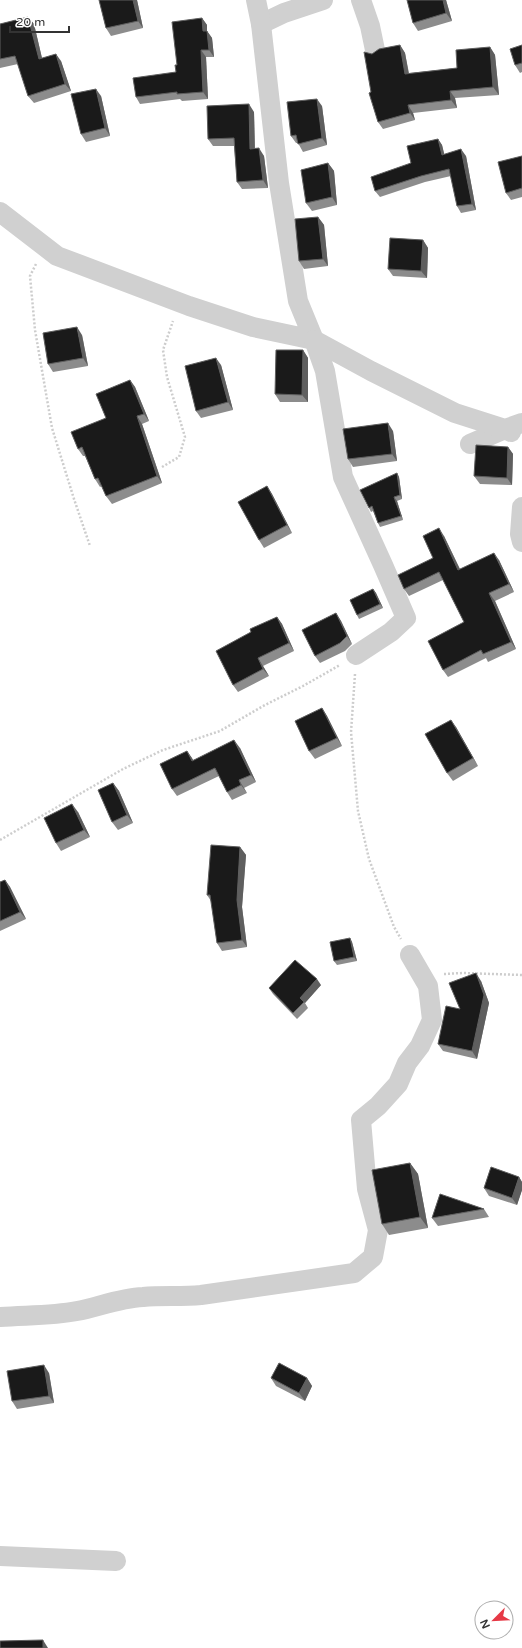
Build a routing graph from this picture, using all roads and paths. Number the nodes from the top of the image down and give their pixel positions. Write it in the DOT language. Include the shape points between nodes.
graph roads {
  1 [pos="256,0"];
  2 [pos="323,0"];
  3 [pos="361,0"];
  4 [pos="261,24"];
  5 [pos="375,50"];
  6 [pos="0,212"];
  7 [pos="57,256"];
  8 [pos="189,306"];
  9 [pos="314,340"];
  10 [pos="516,430"];
  11 [pos="470,444"];
  12 [pos="162,467"];
  13 [pos="522,507"];
  14 [pos="522,542"];
  15 [pos="90,546"];
  16 [pos="356,655"];
  17 [pos="0,840"];
  18 [pos="410,956"];
  19 [pos="437,975"];
  20 [pos="522,975"];
  21 [pos="0,1317"];
  22 [pos="0,1556"];
  23 [pos="116,1562"];
  1 -- 4 [label="street"];
  2 -- 4 [label="street"];
  3 -- 5 [label="street"];
  4 -- 9 [label="street" via="278,176 298,301"];
  6 -- 7 [label="street"];
  7 -- 8 [label="street"];
  7 -- 15 [label="path" via="36,264 30,276 35,330 52,428"];
  8 -- 9 [label="street" via="253,327"];
  8 -- 12 [label="path" via="173,321 163,350 167,377 185,437 179,457"];
  9 -- 10 [label="street" via="455,413"];
  9 -- 16 [label="street" via="325,371 342,477 406,618"];
  10 -- 11 [label="street"];
  13 -- 14 [label="street"];
  16 -- 17 [label="path" via="220,730 163,750 123,769"];
  16 -- 18 [label="path" via="351,732 358,811 369,859 394,927"];
  18 -- 21 [label="street" via="428,986 432,1020 398,1084 361,1120 367,1189 378,1230 373,1257 354,1273 201,1295 142,1297 69,1312"];
  19 -- 20 [label="path"];
  22 -- 23 [label="street"];
}
